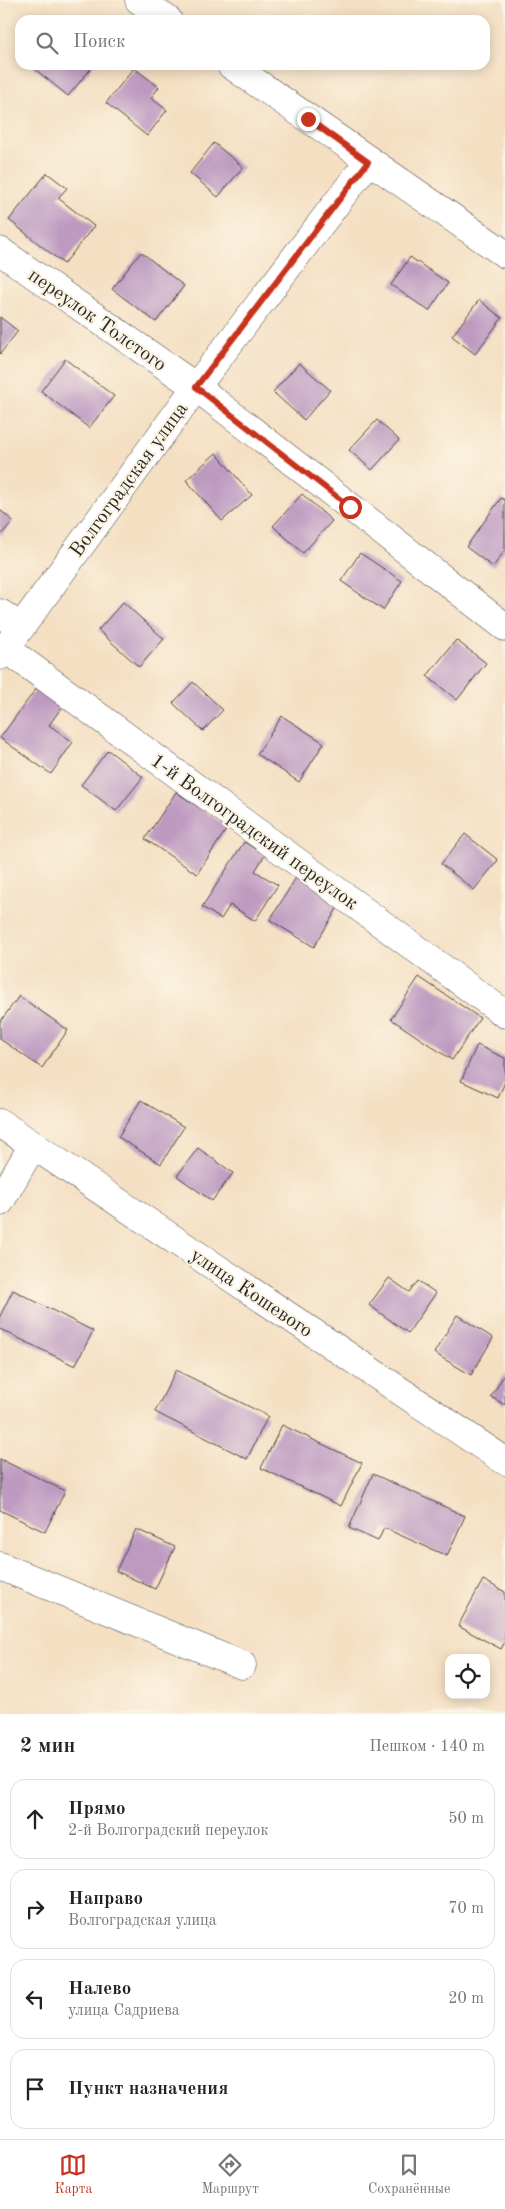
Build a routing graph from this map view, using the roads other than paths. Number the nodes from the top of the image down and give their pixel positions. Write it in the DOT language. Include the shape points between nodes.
graph roads {
  1 [pos="139,0"];
  2 [pos="161,15"];
  3 [pos="238,70"];
  4 [pos="368,162"];
  5 [pos="0,252"];
  6 [pos="505,254"];
  7 [pos="196,387"];
  8 [pos="505,627"];
  9 [pos="6,636"];
  10 [pos="505,1014"];
  11 [pos="0,1123"];
  12 [pos="33,1145"];
  13 [pos="0,1202"];
  14 [pos="505,1461"];
  15 [pos="0,1566"];
  16 [pos="242,1665"];
  1 -- 2 [label="street"];
  3 -- 4 [label="street"];
  4 -- 6 [label="street"];
  4 -- 7 [label="street, Волгоградская улица"];
  5 -- 7 [label="street, переулок Толстого"];
  7 -- 8 [label="street, переулок Толстого"];
  7 -- 9 [label="street, Волгоградская улица"];
  9 -- 10 [label="street, 1-й Волгоградский переулок"];
  11 -- 12 [label="street, улица Кошевого"];
  12 -- 13 [label="street"];
  12 -- 14 [label="street, улица Кошевого"];
  15 -- 16 [label="street"];
}
